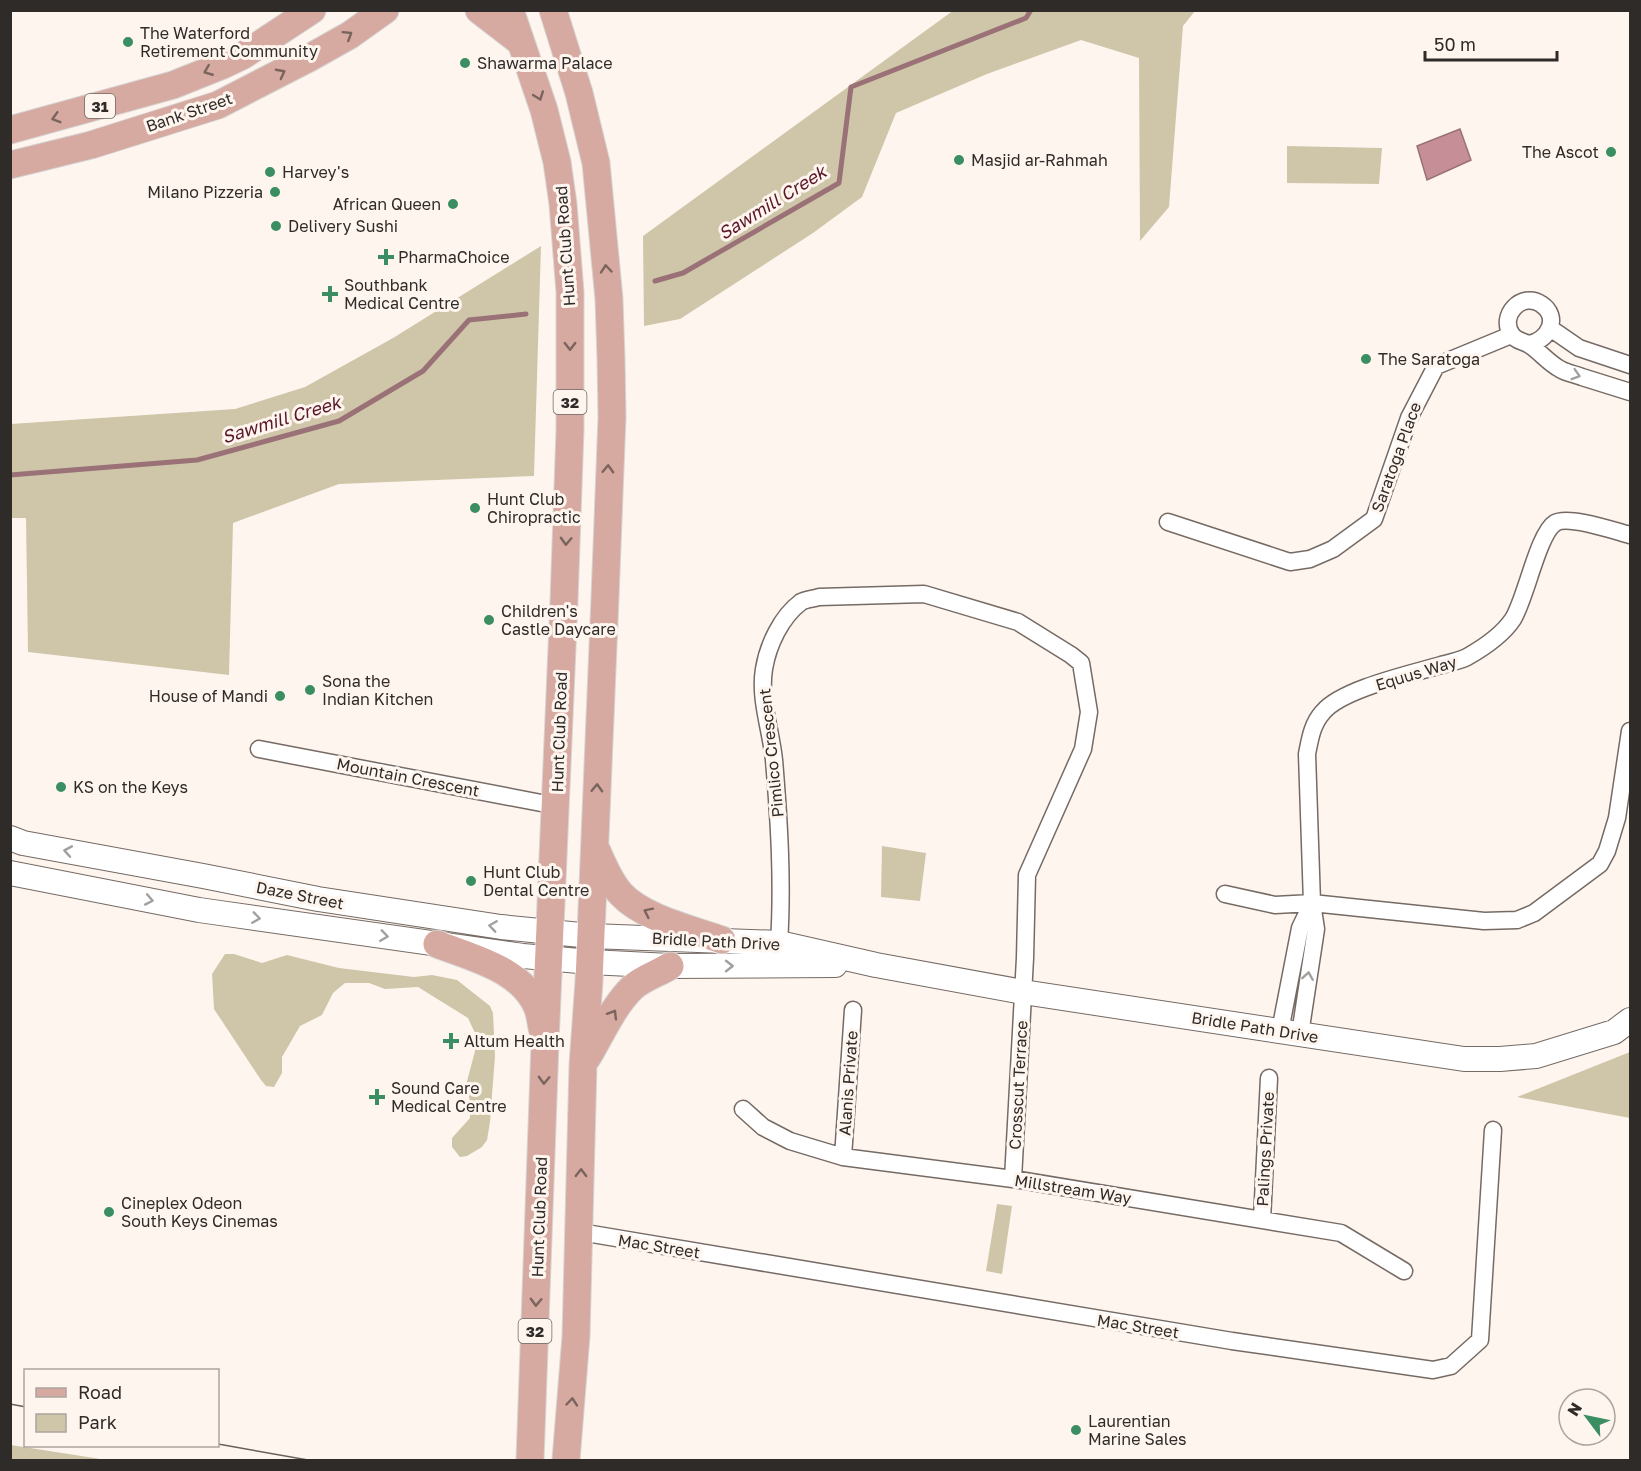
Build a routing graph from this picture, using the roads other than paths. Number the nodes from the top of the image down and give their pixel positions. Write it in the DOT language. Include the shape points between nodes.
graph roads {
  1 [pos="312,10"];
  2 [pos="385,10"];
  3 [pos="479,10"];
  4 [pos="510,10"];
  5 [pos="553,10"];
  6 [pos="519,41"];
  7 [pos="242,56"];
  8 [pos="253,87"];
  9 [pos="19,128"];
  10 [pos="22,162"];
  11 [pos="601,201"];
  12 [pos="563,204"];
  13 [pos="1550,328"];
  14 [pos="1512,335"];
  15 [pos="1529,344"];
  16 [pos="1630,365"];
  17 [pos="1630,392"];
  18 [pos="1168,522"];
  19 [pos="1630,535"];
  20 [pos="1630,731"];
  21 [pos="259,749"];
  22 [pos="556,806"];
  23 [pos="17,841"];
  24 [pos="594,846"];
  25 [pos="12,873"];
  26 [pos="203,876"];
  27 [pos="1225,894"];
  28 [pos="1312,903"];
  29 [pos="198,910"];
  30 [pos="551,932"];
  31 [pos="591,936"];
  32 [pos="722,940"];
  33 [pos="779,943"];
  34 [pos="437,944"];
  35 [pos="549,958"];
  36 [pos="590,962"];
  37 [pos="876,965"];
  38 [pos="670,966"];
  39 [pos="1023,992"];
  40 [pos="853,1010"];
  41 [pos="1630,1020"];
  42 [pos="1290,1032"];
  43 [pos="545,1043"];
  44 [pos="583,1065"];
  45 [pos="1269,1078"];
  46 [pos="743,1109"];
  47 [pos="1493,1130"];
  48 [pos="843,1157"];
  49 [pos="1013,1179"];
  50 [pos="1262,1220"];
  51 [pos="580,1232"];
  52 [pos="1404,1270"];
  53 [pos="530,1461"];
  54 [pos="566,1461"];
  1 -- 7 [label="main road, Bank Street / 31"];
  8 -- 2 [label="main road, Bank Street / 31, one-way" via="350,35"];
  3 -- 6 [label="main road"];
  4 -- 6 [label="main road, Hunt Club Road / 32"];
  5 -- 11 [label="main road, 32" via="579,93"];
  6 -- 12 [label="main road, Hunt Club Road / 32, one-way" via="544,110"];
  7 -- 8 [label="main road"];
  7 -- 9 [label="main road, Bank Street / 31, one-way" via="173,85"];
  8 -- 10 [label="main road, Bank Street / 31" via="218,105"];
  9 -- 10 [label="main road"];
  11 -- 12 [label="main road"];
  24 -- 11 [label="main road, 32, one-way" via="612,417 609,299"];
  12 -- 22 [label="main road, Hunt Club Road / 32, one-way" via="570,292 570,429"];
  13 -- 14 [label="street" via="1547,310 1540,303 1524,301 1511,310 1508,318"];
  13 -- 15 [label="street" via="1542,339"];
  13 -- 16 [label="street" via="1579,348"];
  14 -- 15 [label="street"];
  14 -- 18 [label="street, Saratoga Place" via="1436,366 1409,418 1374,519 1333,549 1290,562"];
  15 -- 17 [label="street, one-way" via="1560,370"];
  19 -- 28 [label="street, Equus Way" via="1569,520 1556,522 1546,532 1512,620 1498,635 1466,657 1357,691 1323,711 1311,732 1307,754"];
  20 -- 28 [label="street" via="1617,818 1608,850 1600,864 1534,913 1517,920 1484,921"];
  21 -- 22 [label="street, Mountain Crescent"];
  22 -- 30 [label="main road, Hunt Club Road / 32"];
  23 -- 25 [label="street"];
  26 -- 23 [label="street, Daze Street, one-way"];
  24 -- 31 [label="main road, 32"];
  32 -- 24 [label="main road, one-way" via="662,918 627,900 612,882"];
  25 -- 29 [label="street, Daze Street, one-way"];
  26 -- 29 [label="street"];
  30 -- 26 [label="street, Daze Street, one-way" via="318,899"];
  27 -- 28 [label="street" via="1275,905"];
  28 -- 42 [label="street, Equus Way" via="1300,928"];
  29 -- 34 [label="street, Daze Street, one-way"];
  30 -- 31 [label="street, Daze Street"];
  30 -- 35 [label="main road, Hunt Club Road / 32"];
  31 -- 32 [label="street, Bridle Path Drive"];
  31 -- 36 [label="main road, 32"];
  32 -- 33 [label="street, Bridle Path Drive"];
  33 -- 37 [label="street, Bridle Path Drive"];
  33 -- 39 [label="street, Pimlico Crescent" via="781,896 775,774 763,691 771,643 785,619 803,601 819,597 924,594 1018,622 1081,663 1089,712 1086,734 1081,756 1027,875"];
  34 -- 35 [label="street, Daze Street"];
  34 -- 43 [label="main road" via="519,981 538,1008"];
  35 -- 36 [label="street, Daze Street"];
  35 -- 43 [label="main road, Hunt Club Road / 32"];
  36 -- 38 [label="street, Bridle Path Drive"];
  36 -- 44 [label="main road, 32"];
  38 -- 37 [label="street, Bridle Path Drive, one-way"];
  37 -- 39 [label="street, Bridle Path Drive"];
  44 -- 38 [label="main road, one-way" via="627,994"];
  39 -- 42 [label="street, Bridle Path Drive"];
  39 -- 49 [label="street, Crosscut Terrace"];
  40 -- 48 [label="street, Alanis Private"];
  41 -- 42 [label="street, Bridle Path Drive" via="1614,1032 1536,1056 1500,1059 1464,1059"];
  43 -- 53 [label="main road, Hunt Club Road / 32, one-way"];
  51 -- 44 [label="main road, 32, one-way"];
  45 -- 50 [label="street, Palings Private"];
  46 -- 48 [label="street, Millstream Way" via="763,1127 790,1141"];
  47 -- 51 [label="street, Mac Street" via="1480,1340 1451,1366 1433,1370 1232,1341"];
  48 -- 49 [label="street, Millstream Way"];
  49 -- 50 [label="street, Millstream Way"];
  50 -- 52 [label="street, Millstream Way" via="1341,1233"];
  54 -- 51 [label="main road, 32, one-way"];
}
